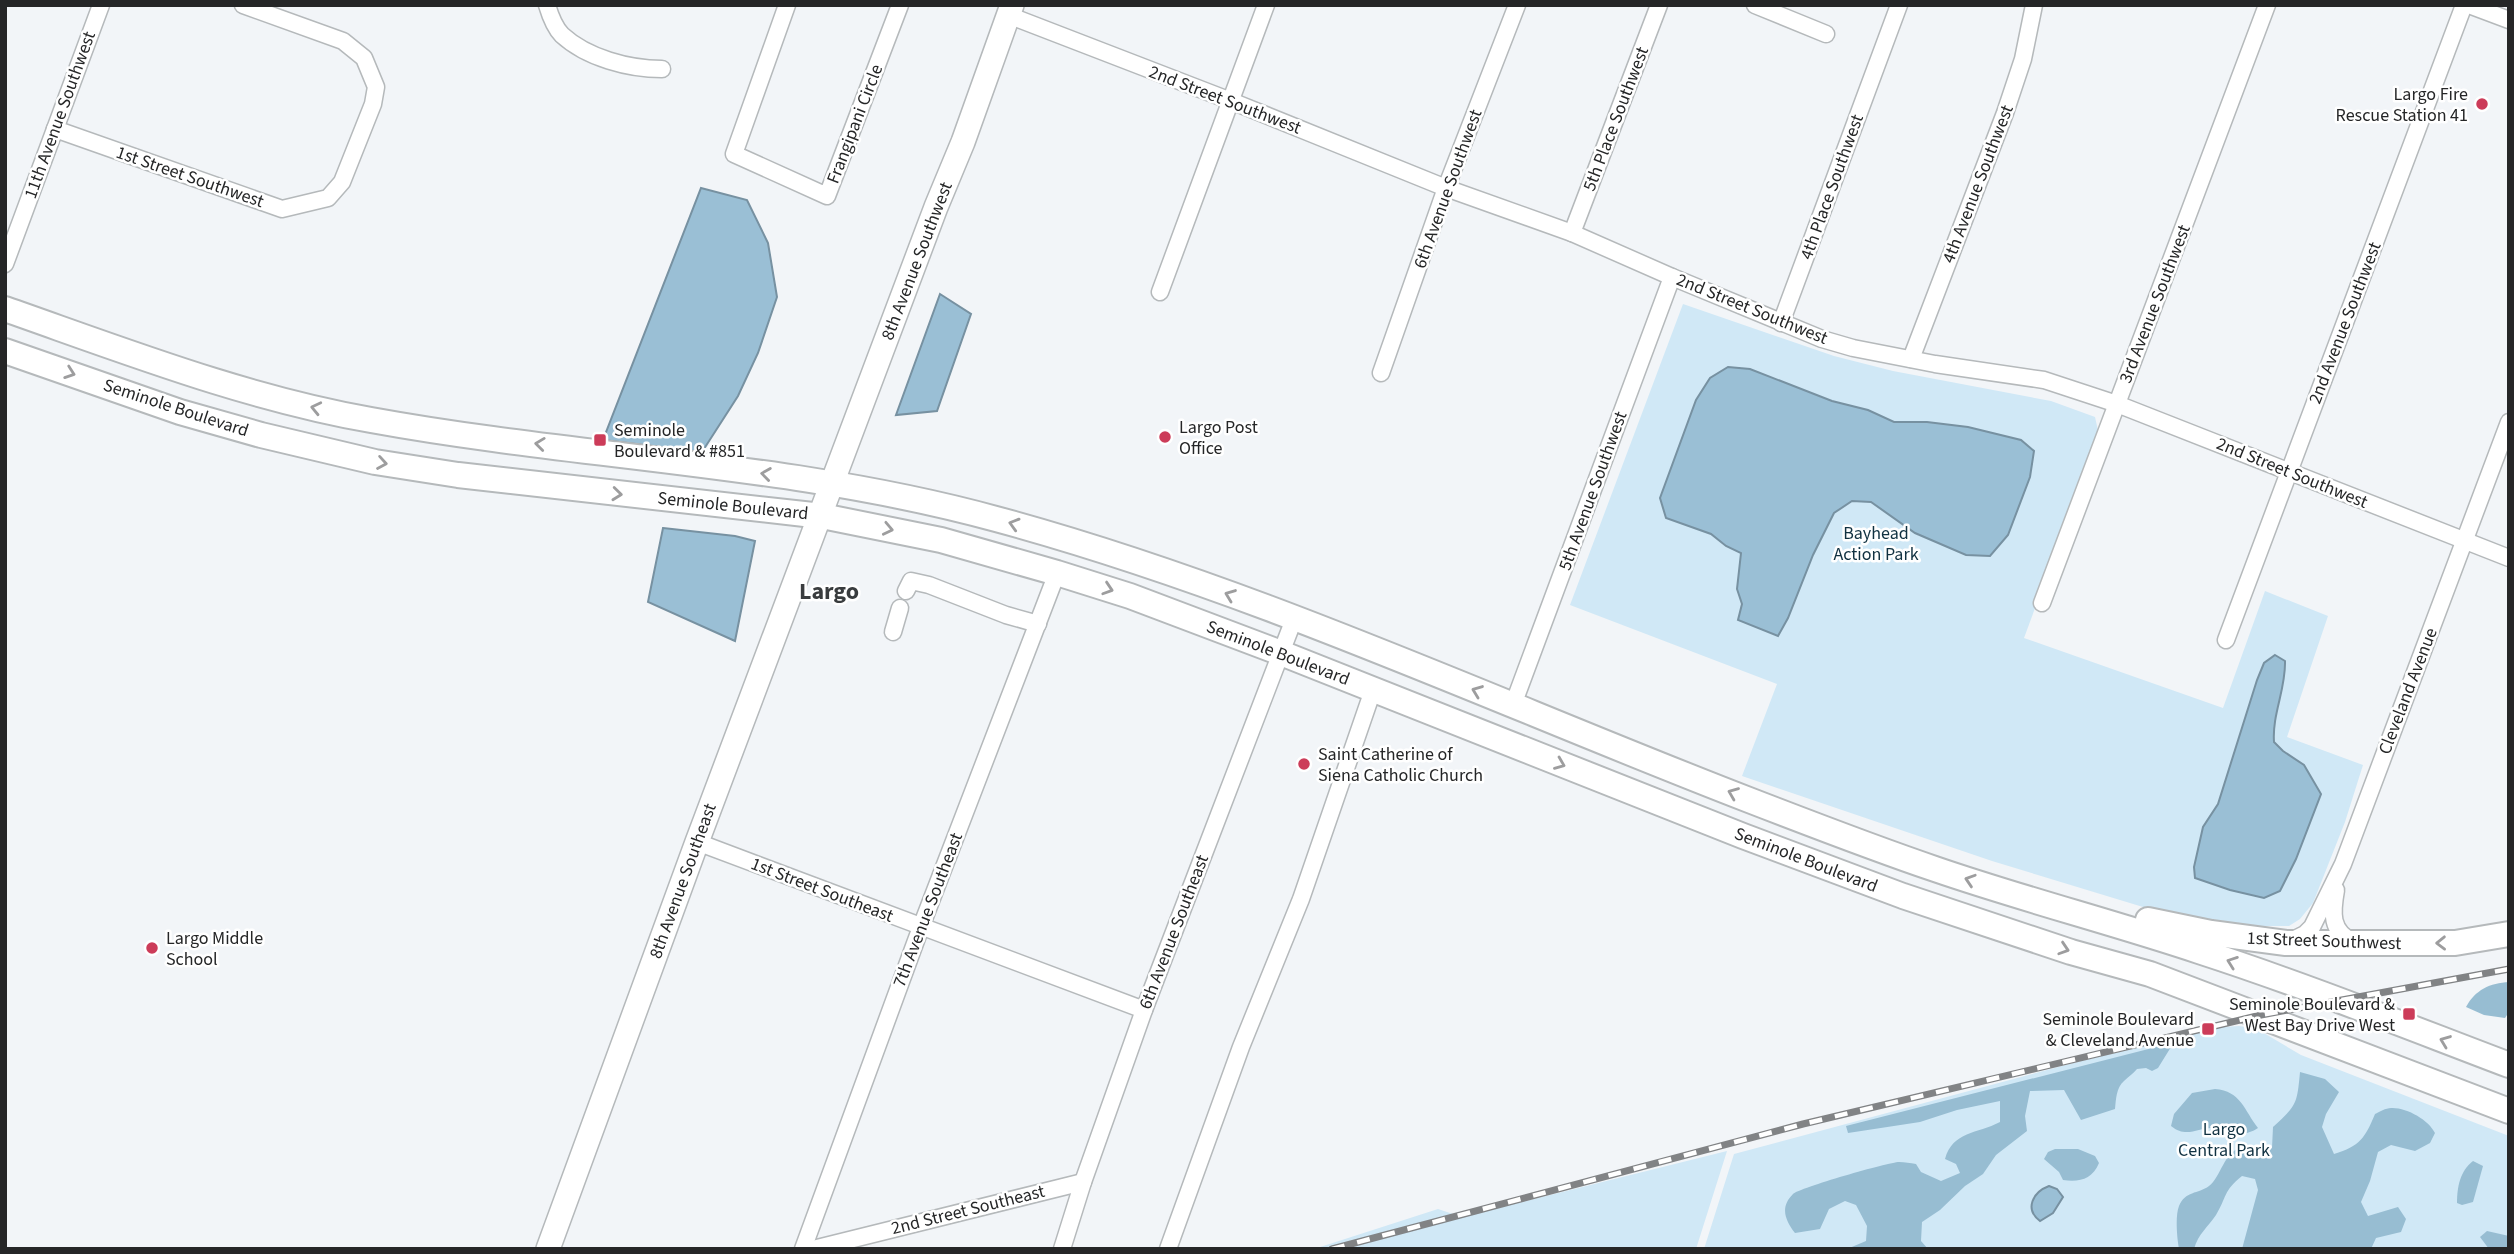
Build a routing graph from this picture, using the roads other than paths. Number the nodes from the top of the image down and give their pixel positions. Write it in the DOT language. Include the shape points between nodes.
graph roads {
  1 [pos="101,5"];
  2 [pos="243,5"];
  3 [pos="547,5"];
  4 [pos="787,5"];
  5 [pos="900,5"];
  6 [pos="1266,5"];
  7 [pos="1517,5"];
  8 [pos="1659,5"];
  9 [pos="1755,5"];
  10 [pos="1899,5"];
  11 [pos="2034,5"];
  12 [pos="2267,5"];
  13 [pos="2467,5"];
  14 [pos="1775,9"];
  15 [pos="1010,10"];
  16 [pos="2509,20"];
  17 [pos="1826,34"];
  18 [pos="662,69"];
  19 [pos="1231,101"];
  20 [pos="55,129"];
  21 [pos="1447,188"];
  22 [pos="1573,233"];
  23 [pos="5,264"];
  24 [pos="1672,277"];
  25 [pos="1160,292"];
  26 [pos="5,309"];
  27 [pos="1781,323"];
  28 [pos="5,351"];
  29 [pos="1911,359"];
  30 [pos="1381,373"];
  31 [pos="2117,404"];
  32 [pos="2509,422"];
  33 [pos="2289,472"];
  34 [pos="834,483"];
  35 [pos="821,516"];
  36 [pos="2465,541"];
  37 [pos="2509,558"];
  38 [pos="1057,573"];
  39 [pos="906,591"];
  40 [pos="2042,603"];
  41 [pos="900,608"];
  42 [pos="1294,619"];
  43 [pos="1038,624"];
  44 [pos="893,632"];
  45 [pos="2226,640"];
  46 [pos="1281,653"];
  47 [pos="1373,690"];
  48 [pos="1513,705"];
  49 [pos="1497,738"];
  50 [pos="1782,812"];
  51 [pos="696,842"];
  52 [pos="1769,846"];
  53 [pos="2338,877"];
  54 [pos="2035,901"];
  55 [pos="2099,920"];
  56 [pos="921,927"];
  57 [pos="2509,934"];
  58 [pos="2025,936"];
  59 [pos="2356,942"];
  60 [pos="2286,943"];
  61 [pos="1144,1010"];
  62 [pos="2509,1065"];
  63 [pos="2509,1111"];
  64 [pos="1083,1182"];
  65 [pos="1062,1248"];
  66 [pos="548,1249"];
  67 [pos="803,1249"];
  68 [pos="813,1249"];
  69 [pos="1168,1249"];
  1 -- 20 [label="street, 11th Avenue Southwest"];
  2 -- 20 [label="street, 1st Street Southwest" via="344,41 364,58 376,87 373,104 342,182 328,198 282,209"];
  3 -- 18 [label="street" via="561,34 585,50 636,69"];
  4 -- 5 [label="street, Frangipani Circle" via="734,155 827,196"];
  6 -- 19 [label="street"];
  7 -- 21 [label="street, 6th Avenue Southwest"];
  8 -- 22 [label="street, 5th Place Southwest"];
  9 -- 14 [label="street"];
  10 -- 27 [label="street, 4th Place Southwest"];
  11 -- 29 [label="street, 4th Avenue Southwest" via="2005,113"];
  12 -- 31 [label="street, 3rd Avenue Southwest"];
  13 -- 16 [label="street"];
  13 -- 33 [label="street, 2nd Avenue Southwest"];
  14 -- 17 [label="street"];
  15 -- 19 [label="street, 2nd Street Southwest"];
  15 -- 34 [label="street, 8th Avenue Southwest"];
  19 -- 21 [label="street, 2nd Street Southwest"];
  19 -- 25 [label="street"];
  20 -- 23 [label="street, 11th Avenue Southwest"];
  21 -- 22 [label="street, 2nd Street Southwest"];
  21 -- 30 [label="street, 6th Avenue Southwest"];
  22 -- 24 [label="street, 2nd Street Southwest"];
  24 -- 27 [label="street, 2nd Street Southwest"];
  24 -- 48 [label="street, 5th Avenue Southwest"];
  34 -- 26 [label="main road, Seminole Boulevard, one-way" via="364,419 185,372"];
  27 -- 29 [label="street, 2nd Street Southwest" via="1853,348"];
  28 -- 35 [label="main road, Seminole Boulevard, one-way" via="192,416 375,462"];
  29 -- 31 [label="street, 2nd Street Southwest" via="2044,380"];
  31 -- 33 [label="street, 2nd Street Southwest"];
  31 -- 40 [label="street, 3rd Avenue Southwest"];
  32 -- 36 [label="street, Cleveland Avenue"];
  33 -- 36 [label="street, 2nd Street Southwest"];
  33 -- 45 [label="street, 2nd Avenue Southwest"];
  34 -- 35 [label="street, 8th Avenue Southwest"];
  42 -- 34 [label="main road, Seminole Boulevard, one-way" via="1070,540 927,501"];
  35 -- 38 [label="main road, Seminole Boulevard, one-way" via="941,540"];
  35 -- 51 [label="street, 8th Avenue Southeast"];
  36 -- 37 [label="street, 2nd Street Southwest"];
  36 -- 53 [label="street, Cleveland Avenue"];
  38 -- 43 [label="street, 7th Avenue Southeast"];
  38 -- 46 [label="main road, Seminole Boulevard, one-way"];
  39 -- 43 [label="street" via="911,581 916,582"];
  41 -- 44 [label="street"];
  42 -- 46 [label="street, 6th Avenue Southeast"];
  48 -- 42 [label="main road, Seminole Boulevard, one-way"];
  43 -- 56 [label="street, 7th Avenue Southeast"];
  46 -- 47 [label="main road, Seminole Boulevard"];
  46 -- 61 [label="street, 6th Avenue Southeast"];
  47 -- 49 [label="main road, Seminole Boulevard"];
  47 -- 69 [label="street" via="1301,899 1241,1047"];
  48 -- 49 [label="main road"];
  50 -- 48 [label="main road, Seminole Boulevard, one-way"];
  49 -- 52 [label="main road, Seminole Boulevard, one-way"];
  50 -- 52 [label="main road"];
  54 -- 50 [label="main road, Seminole Boulevard, one-way" via="1933,869"];
  51 -- 56 [label="street, 1st Street Southeast"];
  51 -- 66 [label="street, 8th Avenue Southeast"];
  52 -- 58 [label="main road, Seminole Boulevard" via="1902,897"];
  53 -- 59 [label="street" via="2333,905 2336,927"];
  53 -- 60 [label="street, Cleveland Avenue" via="2312,927"];
  54 -- 55 [label="main road, Seminole Boulevard"];
  54 -- 58 [label="main road"];
  55 -- 60 [label="main road, 1st Street Southwest" via="2125,916"];
  62 -- 55 [label="main road, Seminole Boulevard, one-way" via="2203,952"];
  56 -- 61 [label="street, 1st Street Southeast"];
  56 -- 67 [label="street, 7th Avenue Southeast"];
  57 -- 59 [label="main road, 1st Street Southwest, one-way" via="2455,943"];
  58 -- 63 [label="main road, Seminole Boulevard, one-way" via="2150,974"];
  59 -- 60 [label="main road, 1st Street Southwest"];
  61 -- 64 [label="street, 6th Avenue Southeast"];
  64 -- 65 [label="street, 6th Avenue Southeast"];
  64 -- 68 [label="street, 2nd Street Southeast"];
}
